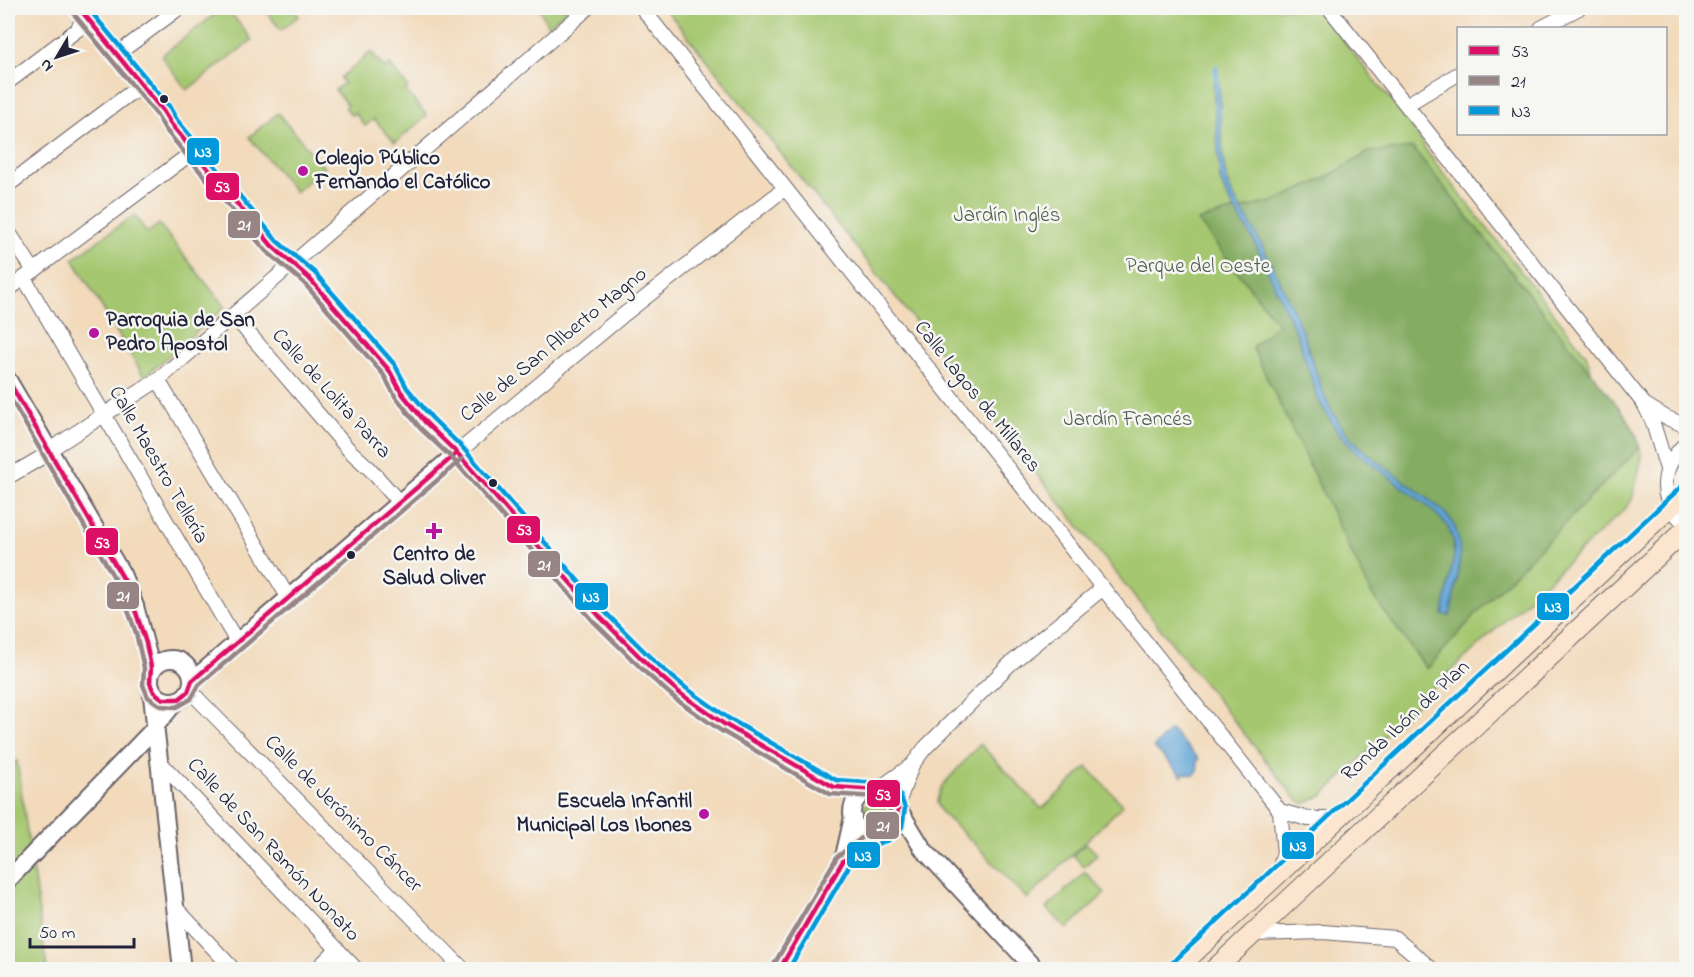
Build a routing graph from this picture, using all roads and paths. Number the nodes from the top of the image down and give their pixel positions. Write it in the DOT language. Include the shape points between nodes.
graph roads {
  1 [pos="179,8"];
  2 [pos="588,8"];
  3 [pos="642,8"];
  4 [pos="1329,8"];
  5 [pos="1579,8"];
  6 [pos="82,12"];
  7 [pos="1543,27"];
  8 [pos="116,55"];
  9 [pos="1457,75"];
  10 [pos="8,82"];
  11 [pos="144,89"];
  12 [pos="1406,105"];
  13 [pos="194,151"];
  14 [pos="8,185"];
  15 [pos="784,189"];
  16 [pos="8,231"];
  17 [pos="293,264"];
  18 [pos="29,274"];
  19 [pos="8,290"];
  20 [pos="233,315"];
  21 [pos="158,380"];
  22 [pos="8,383"];
  23 [pos="1644,404"];
  24 [pos="104,415"];
  25 [pos="1686,426"];
  26 [pos="1686,443"];
  27 [pos="50,451"];
  28 [pos="457,453"];
  29 [pos="1667,469"];
  30 [pos="8,477"];
  31 [pos="1686,492"];
  32 [pos="399,502"];
  33 [pos="1670,507"];
  34 [pos="1686,526"];
  35 [pos="1102,588"];
  36 [pos="288,597"];
  37 [pos="237,642"];
  38 [pos="152,670"];
  39 [pos="151,687"];
  40 [pos="186,690"];
  41 [pos="154,728"];
  42 [pos="131,753"];
  43 [pos="158,760"];
  44 [pos="912,765"];
  45 [pos="834,787"];
  46 [pos="873,791"];
  47 [pos="897,807"];
  48 [pos="1280,811"];
  49 [pos="852,815"];
  50 [pos="1337,819"];
  51 [pos="881,835"];
  52 [pos="923,849"];
  53 [pos="843,861"];
  54 [pos="1278,873"];
  55 [pos="8,880"];
  56 [pos="175,907"];
  57 [pos="1252,934"];
  58 [pos="337,949"];
  59 [pos="182,969"];
  60 [pos="234,969"];
  61 [pos="316,969"];
  62 [pos="357,969"];
  63 [pos="464,969"];
  64 [pos="779,969"];
  65 [pos="1036,969"];
  66 [pos="1175,969"];
  67 [pos="1215,969"];
  68 [pos="1433,969"];
  1 -- 8 [label="street"];
  2 -- 17 [label="street"];
  3 -- 15 [label="street, Calle Lagos de Millares"];
  4 -- 12 [label="street"];
  5 -- 7 [label="street"];
  6 -- 8 [label="street"];
  6 -- 10 [label="street" via="77,30"];
  8 -- 11 [label="street"];
  9 -- 12 [label="street"];
  11 -- 13 [label="street"];
  11 -- 14 [label="street" via="129,94"];
  12 -- 23 [label="street"];
  13 -- 17 [label="street" via="272,246"];
  13 -- 18 [label="street"];
  15 -- 28 [label="street, Calle de San Alberto Magno"];
  15 -- 35 [label="street, Calle Lagos de Millares"];
  16 -- 18 [label="street, Calle Maestro Tellería"];
  17 -- 20 [label="street"];
  17 -- 28 [label="street" via="389,370 426,423"];
  18 -- 19 [label="street"];
  18 -- 24 [label="street, Calle Maestro Tellería"];
  20 -- 21 [label="street"];
  20 -- 32 [label="street, Calle de Lolita Parra"];
  21 -- 24 [label="street"];
  21 -- 36 [label="street"];
  22 -- 27 [label="street"];
  23 -- 25 [label="street"];
  23 -- 29 [label="street"];
  24 -- 27 [label="street"];
  24 -- 37 [label="street, Calle Maestro Tellería"];
  26 -- 29 [label="street"];
  27 -- 30 [label="street"];
  27 -- 38 [label="street" via="130,590"];
  28 -- 32 [label="street, Calle de San Alberto Magno"];
  28 -- 45 [label="street" via="601,618 651,668 724,724"];
  29 -- 33 [label="street" via="1665,489"];
  31 -- 33 [label="main road, Ronda Ibón de Plan"];
  32 -- 36 [label="street, Calle de San Alberto Magno"];
  33 -- 34 [label="street"];
  33 -- 50 [label="main road, Ronda Ibón de Plan"];
  34 -- 57 [label="main road"];
  35 -- 44 [label="street" via="1010,664"];
  35 -- 48 [label="street, Calle Lagos de Millares"];
  36 -- 37 [label="street, Calle de San Alberto Magno"];
  37 -- 40 [label="street, Calle de San Alberto Magno"];
  38 -- 39 [label="street"];
  38 -- 40 [label="street" via="164,659 183,663 189,669"];
  39 -- 40 [label="street" via="163,699"];
  39 -- 41 [label="street"];
  40 -- 41 [label="street, Calle de San Alberto Magno"];
  40 -- 63 [label="street, Calle de Jerónimo Cáncer"];
  41 -- 42 [label="street, Calle de San Alberto Magno"];
  41 -- 43 [label="street"];
  42 -- 43 [label="street" via="146,753"];
  42 -- 55 [label="street, Calle de San Alberto Magno"];
  43 -- 56 [label="street"];
  43 -- 58 [label="street, Calle de San Ramón Nonato"];
  44 -- 46 [label="street"];
  44 -- 47 [label="street"];
  45 -- 46 [label="street"];
  45 -- 49 [label="street"];
  46 -- 47 [label="street" via="889,795"];
  46 -- 49 [label="street" via="857,799"];
  47 -- 51 [label="street" via="896,823"];
  47 -- 52 [label="street"];
  48 -- 50 [label="street" via="1308,819"];
  48 -- 54 [label="street" via="1284,853"];
  49 -- 51 [label="street" via="863,833"];
  49 -- 53 [label="street"];
  50 -- 54 [label="main road, Ronda Ibón de Plan"];
  51 -- 52 [label="street"];
  51 -- 53 [label="street"];
  52 -- 65 [label="street"];
  53 -- 64 [label="street"];
  54 -- 66 [label="main road, Ronda Ibón de Plan"];
  56 -- 59 [label="street"];
  56 -- 60 [label="street"];
  57 -- 67 [label="main road"];
  57 -- 68 [label="street" via="1323,932 1395,938"];
  58 -- 61 [label="street"];
  58 -- 62 [label="street, Calle de San Ramón Nonato"];
}
